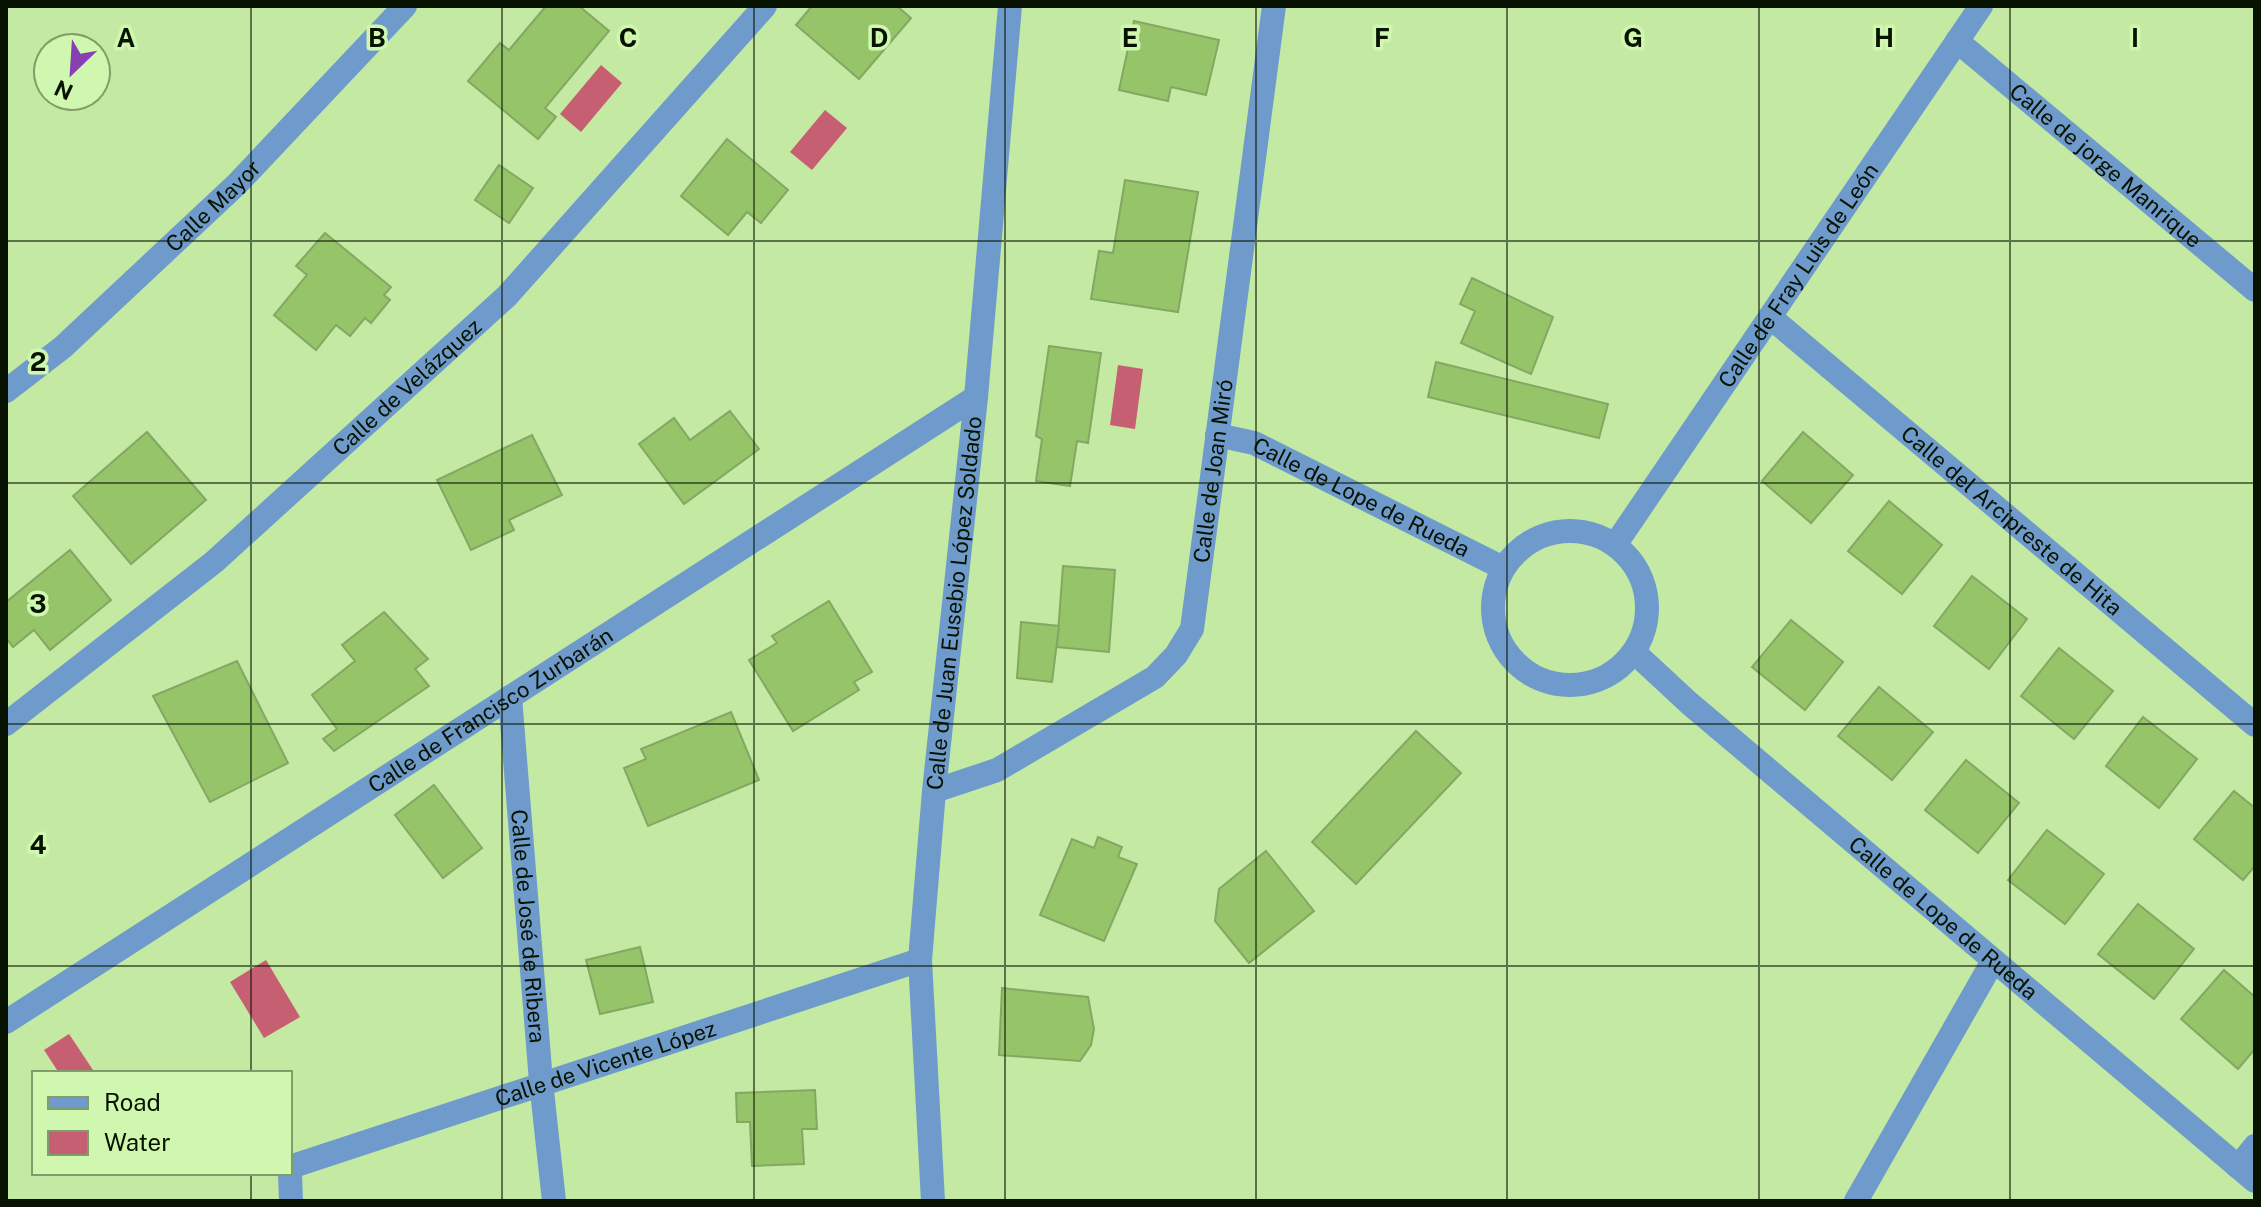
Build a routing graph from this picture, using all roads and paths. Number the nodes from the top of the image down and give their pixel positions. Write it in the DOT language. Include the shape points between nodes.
graph roads {
  1 [pos="405,6"];
  2 [pos="765,6"];
  3 [pos="1010,6"];
  4 [pos="1274,6"];
  5 [pos="1981,6"];
  6 [pos="1957,41"];
  7 [pos="2255,290"];
  8 [pos="1770,317"];
  9 [pos="6,391"];
  10 [pos="976,397"];
  11 [pos="1217,435"];
  12 [pos="1615,545"];
  13 [pos="1503,568"];
  14 [pos="1634,652"];
  15 [pos="510,697"];
  16 [pos="6,724"];
  17 [pos="2255,725"];
  18 [pos="934,791"];
  19 [pos="920,960"];
  20 [pos="1993,961"];
  21 [pos="6,1022"];
  22 [pos="541,1082"];
  23 [pos="2255,1146"];
  24 [pos="292,1166"];
  25 [pos="2246,1174"];
  26 [pos="290,1175"];
  27 [pos="291,1201"];
  28 [pos="554,1201"];
  29 [pos="933,1201"];
  30 [pos="1856,1201"];
  1 -- 9 [label="street, Calle Mayor" via="237,184 63,347"];
  2 -- 16 [label="street, Calle de Velázquez" via="507,296 214,562"];
  3 -- 10 [label="street, Calle de Juan Eusebio López Soldado"];
  4 -- 11 [label="street, Calle de Joan Miró"];
  5 -- 6 [label="street, Calle de Fray Luis de León"];
  6 -- 7 [label="street, Calle de jorge Manrique"];
  6 -- 8 [label="street, Calle de Fray Luis de León"];
  8 -- 12 [label="street, Calle de Fray Luis de León"];
  8 -- 17 [label="street, Calle del Arcipreste de Hita"];
  10 -- 15 [label="street, Calle de Francisco Zurbarán"];
  10 -- 18 [label="street, Calle de Juan Eusebio López Soldado"];
  11 -- 13 [label="street, Calle de Lope de Rueda" via="1254,443"];
  11 -- 18 [label="street, Calle de Joan Miró" via="1192,629 1176,655 1155,677 997,770"];
  12 -- 13 [label="street" via="1591,533 1559,531 1530,541"];
  12 -- 14 [label="street" via="1643,582 1645,629"];
  13 -- 14 [label="street" via="1493,620 1502,645 1532,676 1564,685 1588,683 1618,668"];
  14 -- 20 [label="street, Calle de Lope de Rueda"];
  15 -- 21 [label="street, Calle de Francisco Zurbarán"];
  15 -- 22 [label="street, Calle de José de Ribera"];
  18 -- 19 [label="street, Calle de Juan Eusebio López Soldado"];
  19 -- 22 [label="street, Calle de Vicente López"];
  19 -- 29 [label="street, Calle de Juan Eusebio López Soldado"];
  20 -- 25 [label="street, Calle de Lope de Rueda"];
  20 -- 30 [label="street"];
  22 -- 24 [label="street, Calle de Vicente López"];
  22 -- 28 [label="street, Calle de José de Ribera"];
  23 -- 25 [label="street"];
  26 -- 27 [label="street"];
}
